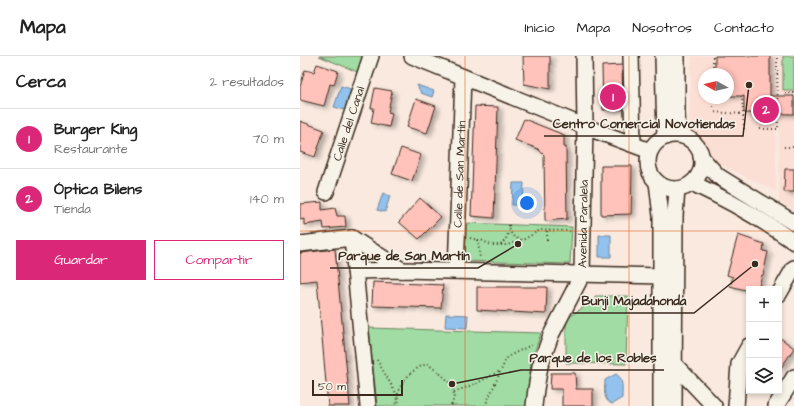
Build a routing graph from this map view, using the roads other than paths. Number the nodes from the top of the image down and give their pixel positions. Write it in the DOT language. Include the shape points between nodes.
graph roads {
  1 [pos="371,56"];
  2 [pos="412,56"];
  3 [pos="584,56"];
  4 [pos="632,56"];
  5 [pos="663,56"];
  6 [pos="677,56"];
  7 [pos="463,77"];
  8 [pos="585,126"];
  9 [pos="672,136"];
  10 [pos="633,144"];
  11 [pos="650,151"];
  12 [pos="701,157"];
  13 [pos="657,182"];
  14 [pos="692,183"];
  15 [pos="677,189"];
  16 [pos="326,192"];
  17 [pos="794,223"];
  18 [pos="352,238"];
  19 [pos="794,242"];
  20 [pos="300,244"];
  21 [pos="794,268"];
  22 [pos="402,270"];
  23 [pos="355,271"];
  24 [pos="456,271"];
  25 [pos="582,275"];
  26 [pos="662,276"];
  27 [pos="782,289"];
  28 [pos="746,351"];
  29 [pos="675,365"];
  30 [pos="794,377"];
  31 [pos="368,406"];
  32 [pos="534,406"];
  33 [pos="661,406"];
  34 [pos="674,406"];
  35 [pos="714,406"];
  36 [pos="736,406"];
  37 [pos="776,406"];
  1 -- 16 [label="street, Calle del Canal"];
  2 -- 7 [label="street"];
  3 -- 8 [label="street, Avenida Paralela"];
  4 -- 10 [label="street"];
  5 -- 9 [label="street"];
  6 -- 9 [label="street" via="677,113"];
  7 -- 8 [label="street"];
  7 -- 24 [label="street, Calle de San Martín"];
  8 -- 10 [label="street"];
  8 -- 25 [label="street, Avenida Paralela"];
  9 -- 11 [label="street" via="659,140"];
  9 -- 12 [label="street" via="693,142"];
  10 -- 11 [label="street"];
  11 -- 13 [label="street" via="649,167"];
  12 -- 14 [label="street" via="700,171"];
  12 -- 17 [label="street" via="718,176"];
  13 -- 15 [label="street"];
  13 -- 26 [label="street" via="661,216"];
  14 -- 15 [label="street"];
  14 -- 19 [label="street" via="771,225"];
  15 -- 29 [label="street"];
  18 -- 20 [label="street"];
  18 -- 22 [label="street"];
  18 -- 23 [label="street"];
  21 -- 27 [label="street"];
  22 -- 23 [label="street"];
  22 -- 24 [label="street"];
  23 -- 31 [label="street"];
  24 -- 25 [label="street"];
  25 -- 26 [label="street"];
  25 -- 32 [label="street, Avenida Paralela" via="551,335 542,360"];
  26 -- 33 [label="street"];
  28 -- 36 [label="street" via="738,364"];
  29 -- 34 [label="street"];
  29 -- 35 [label="street"];
  30 -- 37 [label="street"];
}
